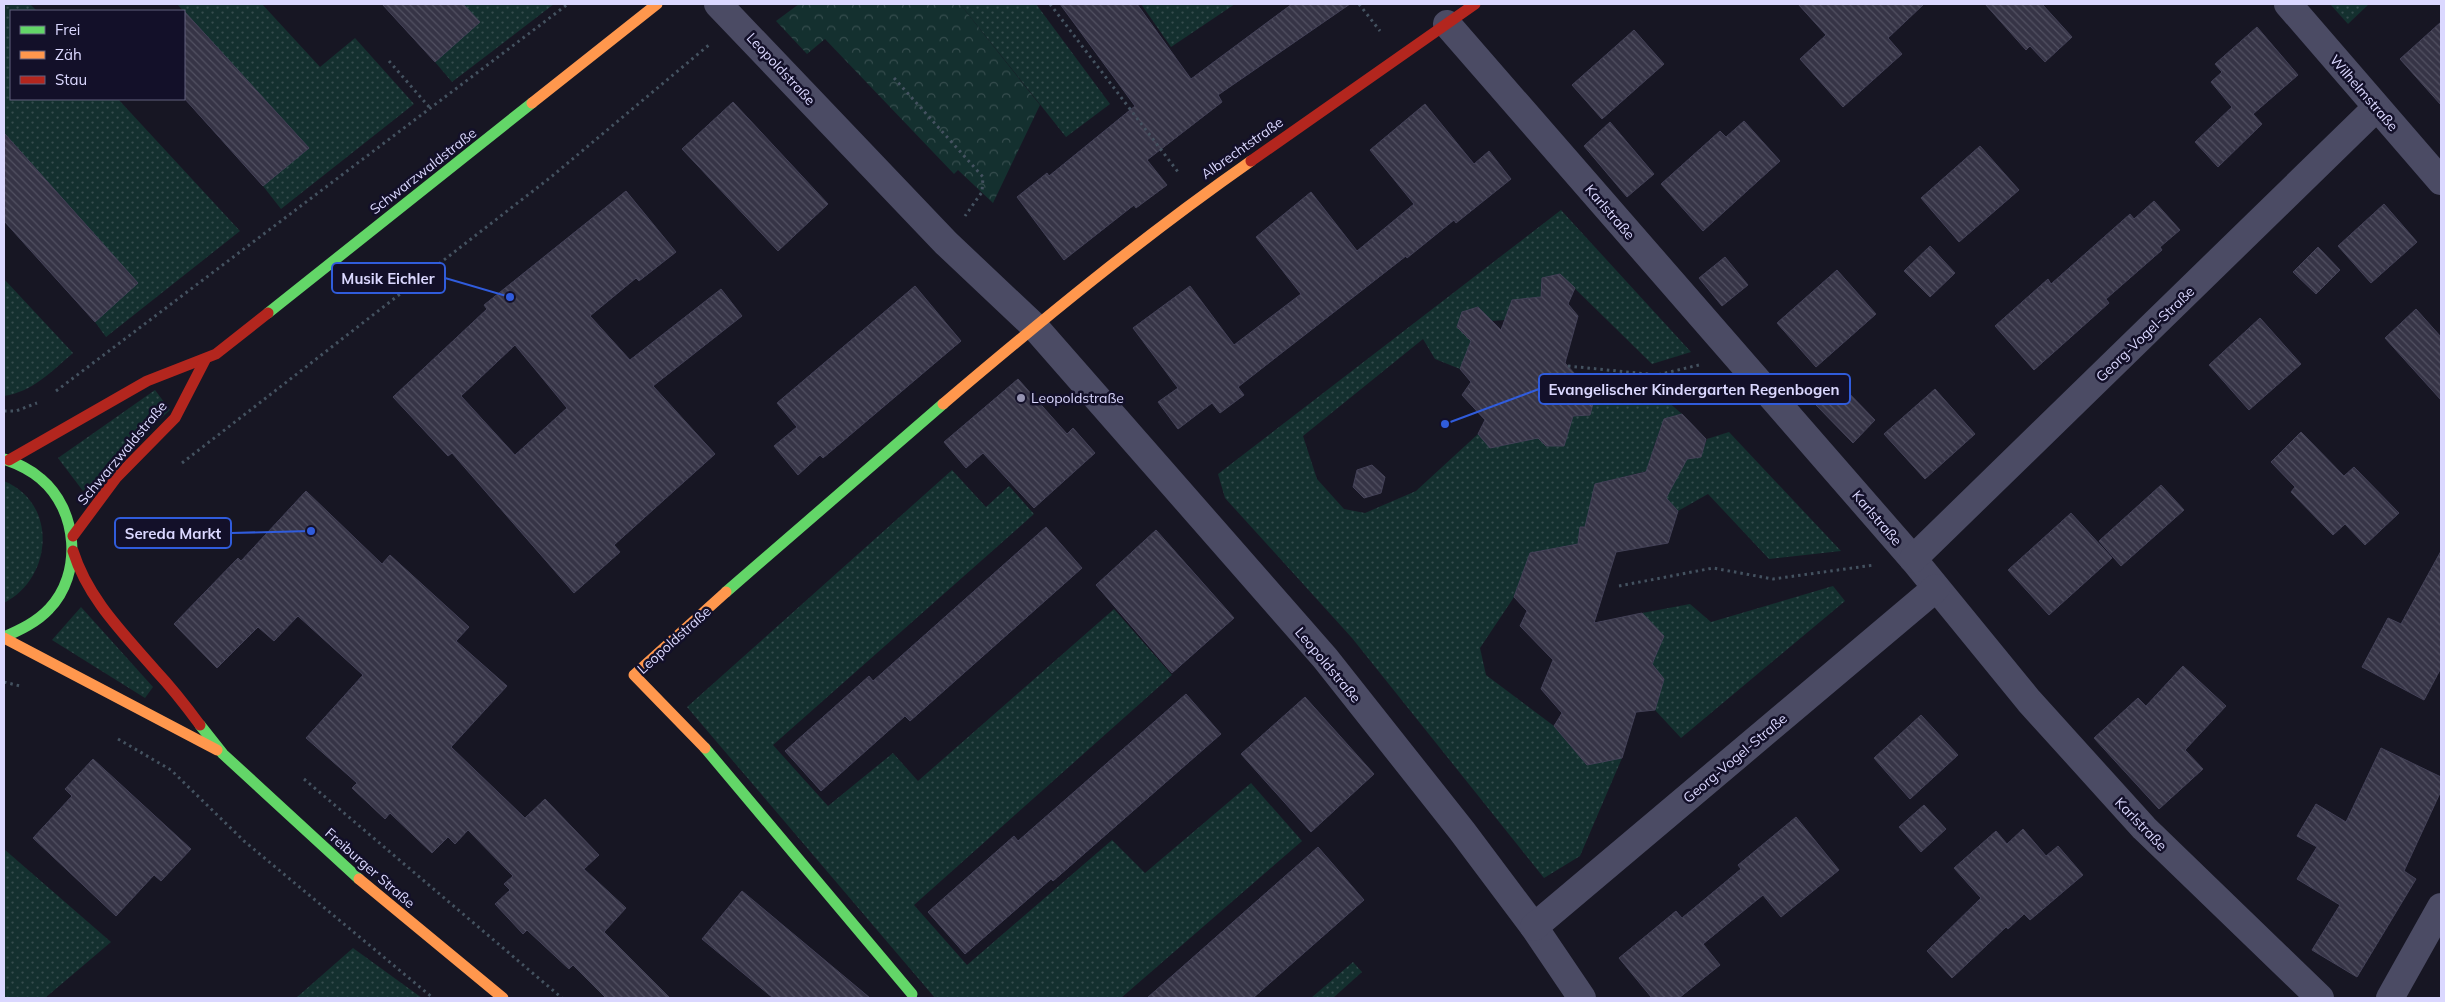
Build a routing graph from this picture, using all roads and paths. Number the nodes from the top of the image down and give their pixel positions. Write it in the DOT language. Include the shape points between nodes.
graph roads {
  1 [pos="568,4"];
  2 [pos="657,4"];
  3 [pos="1050,4"];
  4 [pos="1475,4"];
  5 [pos="2288,4"];
  6 [pos="727,13"];
  7 [pos="1447,24"];
  8 [pos="389,61"];
  9 [pos="894,78"];
  10 [pos="430,108"];
  11 [pos="2376,108"];
  12 [pos="2441,181"];
  13 [pos="1198,198"];
  14 [pos="946,243"];
  15 [pos="1034,326"];
  16 [pos="1735,357"];
  17 [pos="205,360"];
  18 [pos="1568,366"];
  19 [pos="53,394"];
  20 [pos="6,460"];
  21 [pos="179,465"];
  22 [pos="73,536"];
  23 [pos="73,551"];
  24 [pos="1913,559"];
  25 [pos="1619,586"];
  26 [pos="1936,588"];
  27 [pos="4,637"];
  28 [pos="4,682"];
  29 [pos="22,686"];
  30 [pos="223,754"];
  31 [pos="171,770"];
  32 [pos="303,778"];
  33 [pos="2441,907"];
  34 [pos="1534,927"];
  35 [pos="912,994"];
  36 [pos="433,998"];
  37 [pos="503,998"];
  38 [pos="562,998"];
  39 [pos="1582,998"];
  40 [pos="2320,998"];
  41 [pos="2390,998"];
  1 -- 10 [label="path"];
  2 -- 17 [label="street, Schwarzwaldstraße"];
  3 -- 13 [label="path"];
  4 -- 7 [label="street, Albrechtstraße"];
  5 -- 11 [label="street, Wilhelmstraße"];
  6 -- 14 [label="street, Leopoldstraße"];
  6 -- 21 [label="path" via="551,177"];
  7 -- 13 [label="street, Albrechtstraße"];
  7 -- 16 [label="street, Karlstraße"];
  8 -- 10 [label="path"];
  9 -- 14 [label="path" via="983,177 982,192"];
  10 -- 19 [label="path"];
  11 -- 12 [label="street, Wilhelmstraße"];
  11 -- 24 [label="street, Georg-Vogel-Straße"];
  13 -- 15 [label="street, Albrechtstraße"];
  14 -- 15 [label="street, Leopoldstraße"];
  15 -- 34 [label="street, Leopoldstraße" via="1326,658"];
  15 -- 35 [label="street, Leopoldstraße" via="802,525 634,676 715,759"];
  16 -- 18 [label="path" via="1657,375"];
  16 -- 24 [label="street, Karlstraße"];
  17 -- 20 [label="street, Schwarzwaldstraße" via="147,381"];
  17 -- 22 [label="street, Schwarzwaldstraße" via="175,418 116,478"];
  20 -- 22 [label="street" via="32,471 52,489 65,511"];
  22 -- 23 [label="street"];
  23 -- 27 [label="street" via="69,575 59,597 44,615"];
  23 -- 30 [label="street, Freiburger Straße" via="80,574 108,616 171,687"];
  24 -- 25 [label="path" via="1773,579 1713,568"];
  24 -- 26 [label="street, Karlstraße"];
  26 -- 34 [label="street, Georg-Vogel-Straße"];
  26 -- 40 [label="street, Karlstraße" via="2029,701 2144,828"];
  27 -- 30 [label="street, Freiburger Straße" via="58,663"];
  28 -- 29 [label="path"];
  30 -- 37 [label="street, Freiburger Straße" via="382,900"];
  31 -- 36 [label="path" via="244,841"];
  32 -- 38 [label="path"];
  33 -- 41 [label="street"];
  34 -- 39 [label="street, Leopoldstraße"];
}
